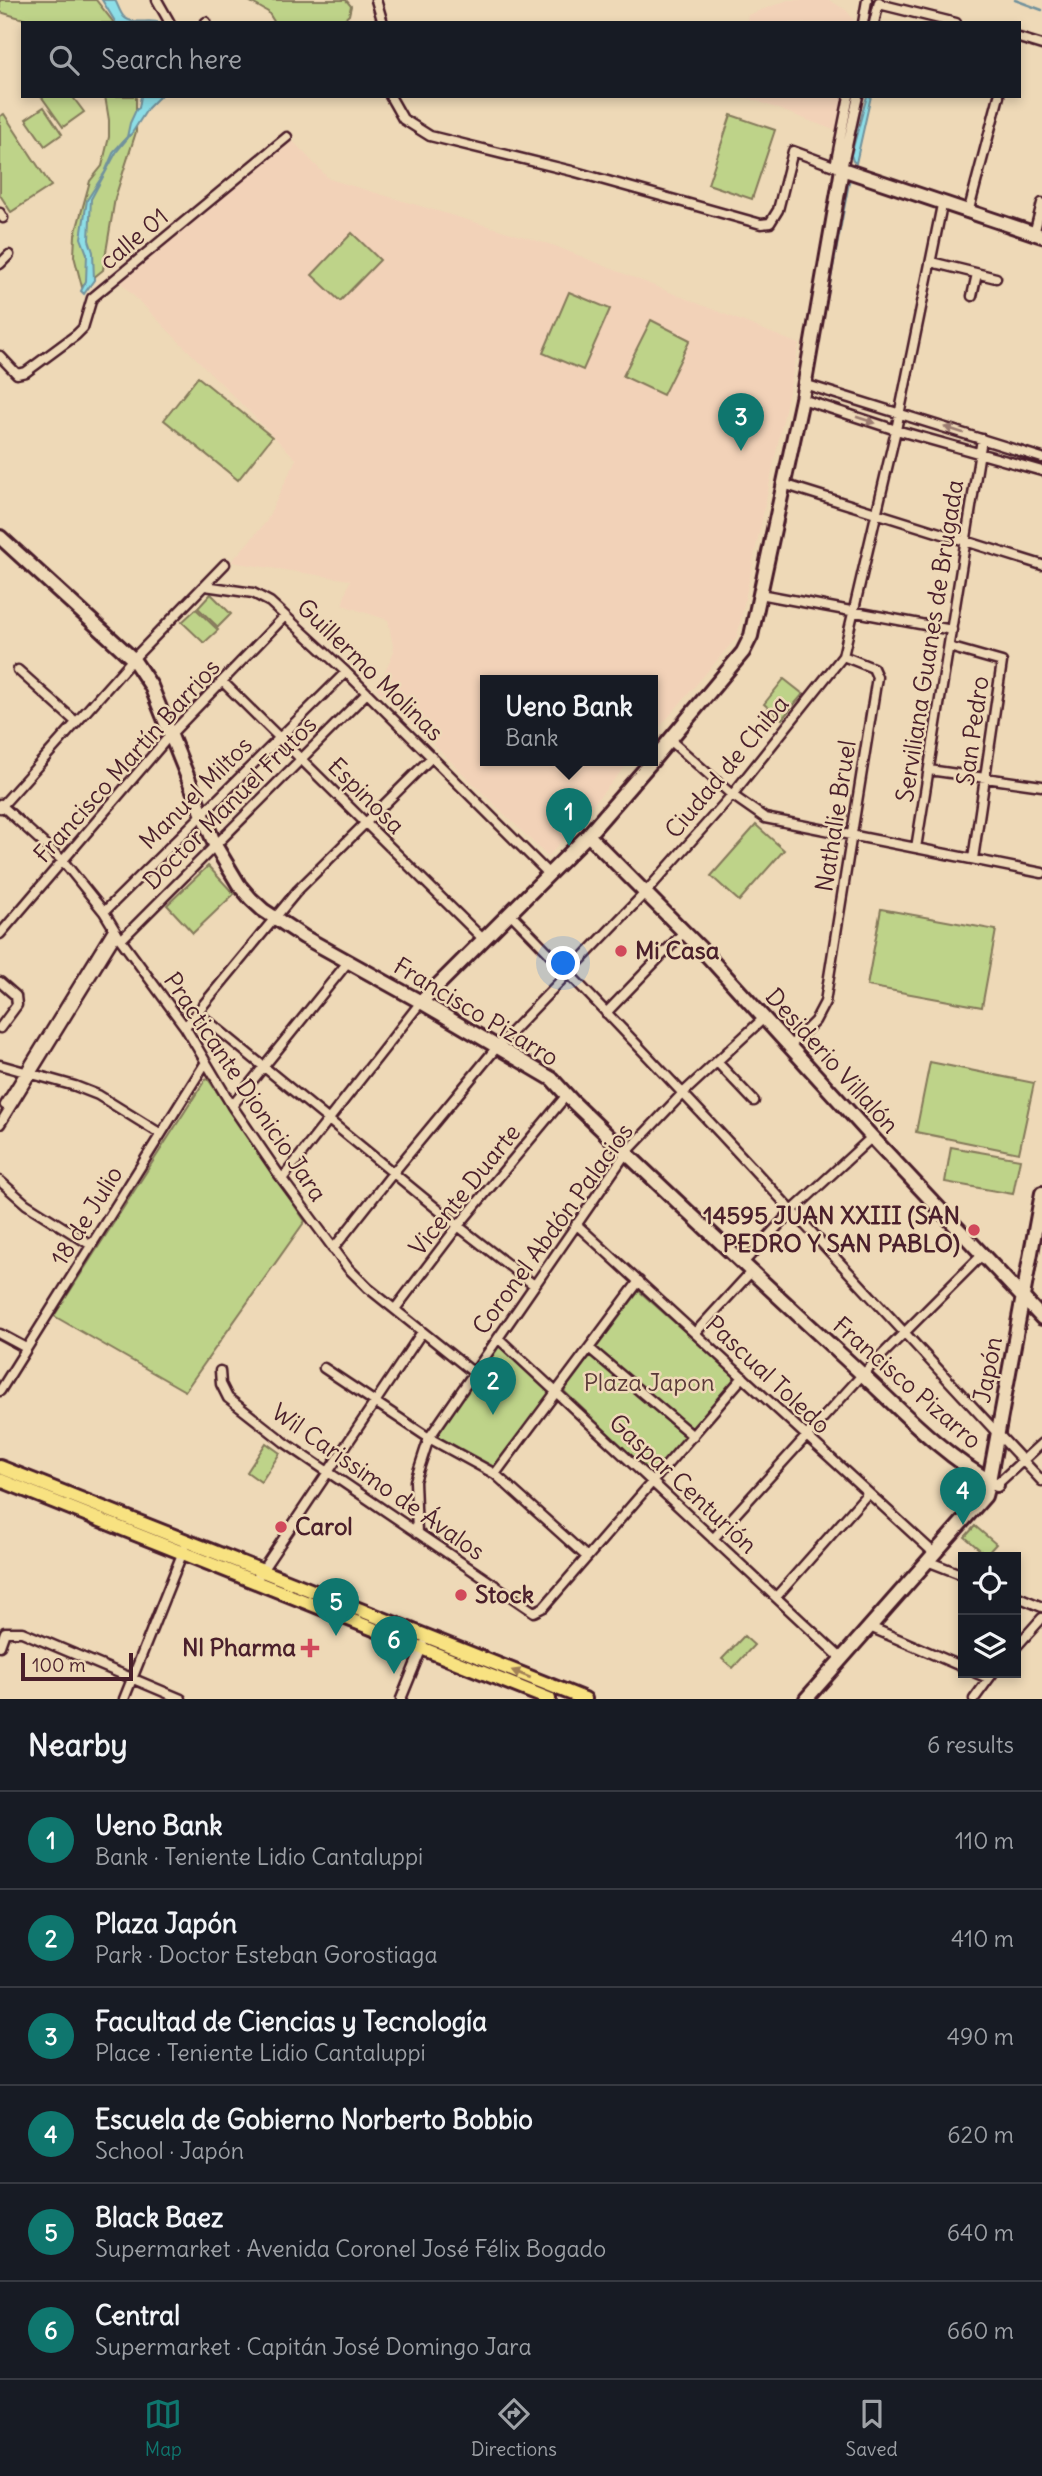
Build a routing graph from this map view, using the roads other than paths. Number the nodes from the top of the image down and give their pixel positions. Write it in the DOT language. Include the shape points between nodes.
graph roads {
  1 [pos="158,0"];
  2 [pos="376,0"];
  3 [pos="867,0"];
  4 [pos="879,2"];
  5 [pos="169,21"];
  6 [pos="382,21"];
  7 [pos="863,21"];
  8 [pos="874,21"];
  9 [pos="949,21"];
  10 [pos="1021,39"];
  11 [pos="1042,45"];
  12 [pos="391,98"];
  13 [pos="849,98"];
  14 [pos="857,98"];
  15 [pos="998,98"];
  16 [pos="287,137"];
  17 [pos="838,167"];
  18 [pos="1042,203"];
  19 [pos="942,205"];
  20 [pos="968,213"];
  21 [pos="1038,235"];
  22 [pos="9,255"];
  23 [pos="931,262"];
  24 [pos="0,264"];
  25 [pos="977,274"];
  26 [pos="996,278"];
  27 [pos="972,296"];
  28 [pos="0,356"];
  29 [pos="804,384"];
  30 [pos="802,399"];
  31 [pos="900,412"];
  32 [pos="896,430"];
  33 [pos="982,439"];
  34 [pos="979,452"];
  35 [pos="1042,458"];
  36 [pos="1042,471"];
  37 [pos="783,484"];
  38 [pos="876,514"];
  39 [pos="0,537"];
  40 [pos="966,541"];
  41 [pos="225,564"];
  42 [pos="1042,565"];
  43 [pos="205,586"];
  44 [pos="760,594"];
  45 [pos="854,612"];
  46 [pos="285,616"];
  47 [pos="952,629"];
  48 [pos="949,647"];
  49 [pos="843,656"];
  50 [pos="133,659"];
  51 [pos="18,670"];
  52 [pos="346,672"];
  53 [pos="222,681"];
  54 [pos="367,693"];
  55 [pos="76,722"];
  56 [pos="171,734"];
  57 [pos="279,738"];
  58 [pos="670,740"];
  59 [pos="658,754"];
  60 [pos="432,757"];
  61 [pos="301,759"];
  62 [pos="648,766"];
  63 [pos="929,770"];
  64 [pos="985,780"];
  65 [pos="1042,786"];
  66 [pos="732,795"];
  67 [pos="1,806"];
  68 [pos="203,814"];
  69 [pos="366,823"];
  70 [pos="588,835"];
  71 [pos="852,836"];
  72 [pos="215,845"];
  73 [pos="916,848"];
  74 [pos="973,859"];
  75 [pos="63,862"];
  76 [pos="1042,873"];
  77 [pos="549,874"];
  78 [pos="645,893"];
  79 [pos="104,912"];
  80 [pos="510,913"];
  81 [pos="274,917"];
  82 [pos="684,932"];
  83 [pos="0,934"];
  84 [pos="117,934"];
  85 [pos="484,939"];
  86 [pos="348,962"];
  87 [pos="568,972"];
  88 [pos="0,982"];
  89 [pos="421,1002"];
  90 [pos="197,1012"];
  91 [pos="606,1013"];
  92 [pos="765,1017"];
  93 [pos="185,1027"];
  94 [pos="0,1028"];
  95 [pos="790,1046"];
  96 [pos="498,1047"];
  97 [pos="206,1062"];
  98 [pos="717,1062"];
  99 [pos="0,1065"];
  100 [pos="264,1065"];
  101 [pos="28,1073"];
  102 [pos="683,1093"];
  103 [pos="566,1096"];
  104 [pos="754,1101"];
  105 [pos="232,1106"];
  106 [pos="0,1114"];
  107 [pos="328,1119"];
  108 [pos="0,1124"];
  109 [pos="161,1134"];
  110 [pos="872,1137"];
  111 [pos="626,1153"];
  112 [pos="393,1173"];
  113 [pos="282,1179"];
  114 [pos="0,1181"];
  115 [pos="1042,1193"];
  116 [pos="792,1211"];
  117 [pos="576,1224"];
  118 [pos="458,1226"];
  119 [pos="91,1245"];
  120 [pos="333,1249"];
  121 [pos="982,1255"];
  122 [pos="746,1268"];
  123 [pos="639,1281"];
  124 [pos="534,1285"];
  125 [pos="1023,1297"];
  126 [pos="395,1309"];
  127 [pos="1042,1318"];
  128 [pos="422,1332"];
  129 [pos="902,1332"];
  130 [pos="0,1334"];
  131 [pos="695,1334"];
  132 [pos="498,1338"];
  133 [pos="26,1348"];
  134 [pos="589,1348"];
  135 [pos="324,1368"];
  136 [pos="220,1371"];
  137 [pos="474,1373"];
  138 [pos="863,1374"];
  139 [pos="743,1377"];
  140 [pos="0,1391"];
  141 [pos="556,1392"];
  142 [pos="375,1402"];
  143 [pos="998,1431"];
  144 [pos="692,1436"];
  145 [pos="806,1436"];
  146 [pos="429,1438"];
  147 [pos="1042,1443"];
  148 [pos="1022,1460"];
  149 [pos="0,1468"];
  150 [pos="327,1472"];
  151 [pos="495,1474"];
  152 [pos="0,1480"];
  153 [pos="1042,1481"];
  154 [pos="653,1482"];
  155 [pos="993,1483"];
  156 [pos="868,1493"];
  157 [pos="99,1513"];
  158 [pos="417,1533"];
  159 [pos="713,1539"];
  160 [pos="185,1547"];
  161 [pos="931,1557"];
  162 [pos="587,1558"];
  163 [pos="958,1572"];
  164 [pos="257,1576"];
  165 [pos="776,1597"];
  166 [pos="1021,1598"];
  167 [pos="1042,1607"];
  168 [pos="1042,1618"];
  169 [pos="870,1627"];
  170 [pos="1021,1641"];
  171 [pos="424,1642"];
  172 [pos="0,1646"];
  173 [pos="842,1659"];
  174 [pos="958,1665"];
  175 [pos="988,1678"];
  176 [pos="132,1680"];
  177 [pos="812,1698"];
  178 [pos="124,1699"];
  179 [pos="181,1699"];
  180 [pos="401,1699"];
  181 [pos="549,1699"];
  182 [pos="585,1699"];
  183 [pos="974,1699"];
  1 -- 5 [label="street"];
  2 -- 6 [label="street"];
  3 -- 7 [label="street"];
  4 -- 8 [label="street"];
  4 -- 9 [label="street"];
  10 -- 11 [label="street"];
  12 -- 17 [label="street" via="403,119 430,136 761,224 770,223 778,210 793,151"];
  13 -- 17 [label="street"];
  14 -- 17 [label="street"];
  15 -- 20 [label="street"];
  16 -- 28 [label="street, calle 01" via="92,298 83,328 76,335 26,372 17,374"];
  17 -- 19 [label="street"];
  17 -- 29 [label="street"];
  18 -- 21 [label="street"];
  19 -- 20 [label="street"];
  19 -- 23 [label="street, Ciudad de Chiba"];
  20 -- 21 [label="street"];
  22 -- 24 [label="street"];
  23 -- 25 [label="street"];
  23 -- 31 [label="street, Ciudad de Chiba"];
  25 -- 26 [label="street"];
  25 -- 27 [label="street"];
  29 -- 30 [label="street"];
  29 -- 31 [label="street"];
  30 -- 32 [label="street, one-way"];
  30 -- 37 [label="street"];
  31 -- 32 [label="street, Ciudad de Chiba"];
  33 -- 31 [label="street, one-way"];
  32 -- 34 [label="street"];
  32 -- 38 [label="street, Ciudad de Chiba"];
  33 -- 34 [label="street, Serviliana Guanes de Brugada"];
  33 -- 35 [label="street"];
  34 -- 36 [label="street"];
  34 -- 40 [label="street, Serviliana Guanes de Brugada"];
  37 -- 38 [label="street"];
  37 -- 44 [label="street"];
  38 -- 40 [label="street"];
  38 -- 45 [label="street, Ciudad de Chiba"];
  39 -- 50 [label="street, Francisco Pizarro"];
  40 -- 42 [label="street"];
  40 -- 47 [label="street, Serviliana Guanes de Brugada"];
  41 -- 43 [label="street"];
  43 -- 46 [label="street, Guillermo Molinas" via="260,596"];
  43 -- 50 [label="street"];
  44 -- 45 [label="street"];
  44 -- 58 [label="street" via="747,644"];
  45 -- 47 [label="street"];
  45 -- 49 [label="street, Ciudad de Chiba"];
  46 -- 52 [label="street, Guillermo Molinas"];
  46 -- 53 [label="street, Francisco Martín Barrios"];
  47 -- 48 [label="street, Serviliana Guanes de Brugada"];
  48 -- 63 [label="street, Serviliana Guanes de Brugada"];
  48 -- 64 [label="street, San Pedro" via="1002,662"];
  49 -- 66 [label="street, Ciudad de Chiba"];
  49 -- 71 [label="street, Nathalie Bruel" via="873,668 877,677"];
  50 -- 55 [label="street"];
  50 -- 56 [label="street, Francisco Pizarro"];
  51 -- 55 [label="street"];
  52 -- 54 [label="street, Guillermo Molinas"];
  52 -- 57 [label="street, Manuel Miltos"];
  53 -- 56 [label="street, Francisco Martín Barrios"];
  53 -- 57 [label="street, Espinosa"];
  54 -- 60 [label="street, Guillermo Molinas"];
  54 -- 61 [label="street, Doctor Manuel Frutos"];
  55 -- 67 [label="street"];
  56 -- 68 [label="street, Francisco Pizarro"];
  56 -- 75 [label="street, Francisco Martín Barrios"];
  57 -- 61 [label="street, Espinosa"];
  57 -- 68 [label="street, Manuel Miltos"];
  58 -- 59 [label="street"];
  58 -- 66 [label="street"];
  60 -- 69 [label="street"];
  60 -- 77 [label="street, Guillermo Molinas"];
  61 -- 69 [label="street, Espinosa"];
  61 -- 72 [label="street, Doctor Manuel Frutos"];
  62 -- 70 [label="street"];
  63 -- 64 [label="street"];
  63 -- 73 [label="street, Serviliana Guanes de Brugada"];
  64 -- 65 [label="street"];
  64 -- 74 [label="street, San Pedro"];
  66 -- 71 [label="street" via="765,818"];
  66 -- 78 [label="street, Ciudad de Chiba"];
  67 -- 75 [label="street, Practicante Dionicio Jara"];
  68 -- 72 [label="street, Francisco Pizarro"];
  68 -- 79 [label="street, Manuel Miltos"];
  69 -- 81 [label="street"];
  69 -- 85 [label="street, Espinosa"];
  70 -- 77 [label="street"];
  70 -- 78 [label="street, Desiderio Villalón"];
  71 -- 73 [label="street"];
  71 -- 95 [label="street, Nathalie Bruel" via="825,1002 816,1021"];
  72 -- 81 [label="street, Francisco Pizarro" via="239,885"];
  72 -- 84 [label="street, Doctor Manuel Frutos"];
  73 -- 74 [label="street"];
  74 -- 76 [label="street"];
  75 -- 79 [label="street, Practicante Dionicio Jara"];
  75 -- 83 [label="street, Francisco Martín Barrios"];
  77 -- 80 [label="street"];
  78 -- 82 [label="street, Desiderio Villalón"];
  78 -- 87 [label="street, Ciudad de Chiba"];
  79 -- 84 [label="street, Practicante Dionicio Jara"];
  80 -- 85 [label="street"];
  80 -- 87 [label="street"];
  81 -- 86 [label="street, Francisco Pizarro"];
  81 -- 90 [label="street"];
  82 -- 91 [label="street"];
  82 -- 92 [label="street, Desiderio Villalón"];
  84 -- 93 [label="street, Practicante Dionicio Jara"];
  84 -- 101 [label="street, Doctor Manuel Frutos"];
  85 -- 89 [label="street"];
  86 -- 89 [label="street, Francisco Pizarro"];
  86 -- 100 [label="street"];
  87 -- 91 [label="street"];
  87 -- 96 [label="street, Ciudad de Chiba"];
  88 -- 94 [label="street" via="16,996 17,1005"];
  89 -- 96 [label="street, Francisco Pizarro"];
  89 -- 107 [label="street"];
  90 -- 93 [label="street"];
  90 -- 100 [label="street"];
  91 -- 102 [label="street"];
  92 -- 95 [label="street, Desiderio Villalón"];
  92 -- 98 [label="street, Coronel Abdón Palacios"];
  93 -- 97 [label="street, Practicante Dionicio Jara"];
  95 -- 110 [label="street, Desiderio Villalón"];
  96 -- 103 [label="street, Francisco Pizarro" via="552,1079"];
  96 -- 112 [label="street, Ciudad de Chiba"];
  97 -- 105 [label="street, Practicante Dionicio Jara"];
  97 -- 109 [label="street, 18 de Julio"];
  98 -- 102 [label="street, Coronel Abdón Palacios"];
  98 -- 104 [label="street"];
  99 -- 101 [label="street"];
  100 -- 105 [label="street"];
  100 -- 107 [label="street"];
  101 -- 106 [label="street"];
  101 -- 108 [label="street"];
  101 -- 109 [label="street" via="98,1095"];
  102 -- 111 [label="street, Coronel Abdón Palacios"];
  102 -- 116 [label="street"];
  103 -- 111 [label="street, Francisco Pizarro"];
  103 -- 118 [label="street, Vicente Duarte"];
  105 -- 113 [label="street, Practicante Dionicio Jara"];
  107 -- 112 [label="street"];
  107 -- 113 [label="street"];
  109 -- 119 [label="street, 18 de Julio"];
  110 -- 116 [label="street"];
  110 -- 121 [label="street, Desiderio Villalón"];
  111 -- 117 [label="street, Coronel Abdón Palacios"];
  111 -- 122 [label="street, Francisco Pizarro"];
  112 -- 118 [label="street"];
  112 -- 120 [label="street, Ciudad de Chiba"];
  113 -- 120 [label="street, Practicante Dionicio Jara"];
  114 -- 119 [label="street" via="26,1204"];
  115 -- 125 [label="street, Japón"];
  116 -- 122 [label="street"];
  116 -- 129 [label="street"];
  117 -- 123 [label="street, Pascual Toledo"];
  117 -- 124 [label="street, Coronel Abdón Palacios"];
  118 -- 124 [label="street"];
  118 -- 126 [label="street, Vicente Duarte"];
  119 -- 133 [label="street, 18 de Julio"];
  120 -- 126 [label="street, Practicante Dionicio Jara" via="368,1289"];
  121 -- 125 [label="street, Desiderio Villalón"];
  121 -- 129 [label="street"];
  122 -- 131 [label="street"];
  122 -- 138 [label="street, Francisco Pizarro"];
  123 -- 131 [label="street, Pascual Toledo"];
  123 -- 134 [label="street"];
  124 -- 132 [label="street, Coronel Abdón Palacios"];
  125 -- 127 [label="street, Desiderio Villalón"];
  125 -- 143 [label="street, Japón"];
  126 -- 128 [label="street, Practicante Dionicio Jara"];
  128 -- 137 [label="street, Practicante Dionicio Jara"];
  128 -- 142 [label="street"];
  129 -- 138 [label="street"];
  129 -- 143 [label="street"];
  130 -- 133 [label="street"];
  131 -- 139 [label="street, Pascual Toledo"];
  132 -- 137 [label="street, Coronel Abdón Palacios"];
  132 -- 141 [label="street, Gaspar Centurión"];
  133 -- 140 [label="street, 18 de Julio"];
  134 -- 141 [label="street"];
  134 -- 144 [label="street"];
  135 -- 142 [label="street"];
  136 -- 150 [label="street, Wil Carissimo de Ávalos" via="222,1387 231,1400"];
  137 -- 146 [label="street, Coronel Abdón Palacios"];
  138 -- 145 [label="street"];
  138 -- 155 [label="street, Francisco Pizarro" via="956,1457"];
  139 -- 144 [label="street"];
  139 -- 145 [label="street, Pascual Toledo"];
  141 -- 151 [label="street"];
  141 -- 154 [label="street, Gaspar Centurión"];
  142 -- 146 [label="street"];
  142 -- 150 [label="street"];
  143 -- 148 [label="street"];
  143 -- 155 [label="street, Japón"];
  144 -- 154 [label="street"];
  145 -- 156 [label="street, Pascual Toledo"];
  145 -- 159 [label="street"];
  146 -- 151 [label="street"];
  146 -- 158 [label="street, Coronel Abdón Palacios" via="415,1481"];
  147 -- 148 [label="street"];
  148 -- 153 [label="street"];
  148 -- 155 [label="street"];
  149 -- 157 [label="main road"];
  150 -- 158 [label="street, Wil Carissimo de Ávalos"];
  150 -- 164 [label="street"];
  151 -- 162 [label="street"];
  152 -- 157 [label="main road"];
  154 -- 159 [label="street, Gaspar Centurión"];
  154 -- 162 [label="street"];
  155 -- 161 [label="street, Japón"];
  156 -- 161 [label="street, Pascual Toledo"];
  156 -- 165 [label="street"];
  157 -- 160 [label="main road"];
  158 -- 162 [label="street, Wil Carissimo de Ávalos" via="536,1612"];
  159 -- 165 [label="street, Gaspar Centurión"];
  160 -- 164 [label="main road"];
  160 -- 176 [label="street"];
  161 -- 163 [label="street"];
  161 -- 169 [label="street, Japón"];
  164 -- 171 [label="main road"];
  165 -- 173 [label="street, Gaspar Centurión"];
  166 -- 167 [label="street"];
  168 -- 170 [label="street"];
  169 -- 173 [label="street, Japón"];
  169 -- 174 [label="street"];
  171 -- 180 [label="street"];
  171 -- 181 [label="main road"];
  182 -- 171 [label="main road, one-way"];
  172 -- 176 [label="street" via="5,1632 22,1632"];
  173 -- 177 [label="street, Japón"];
  175 -- 183 [label="street"];
  176 -- 178 [label="street"];
  176 -- 179 [label="street"];
}
